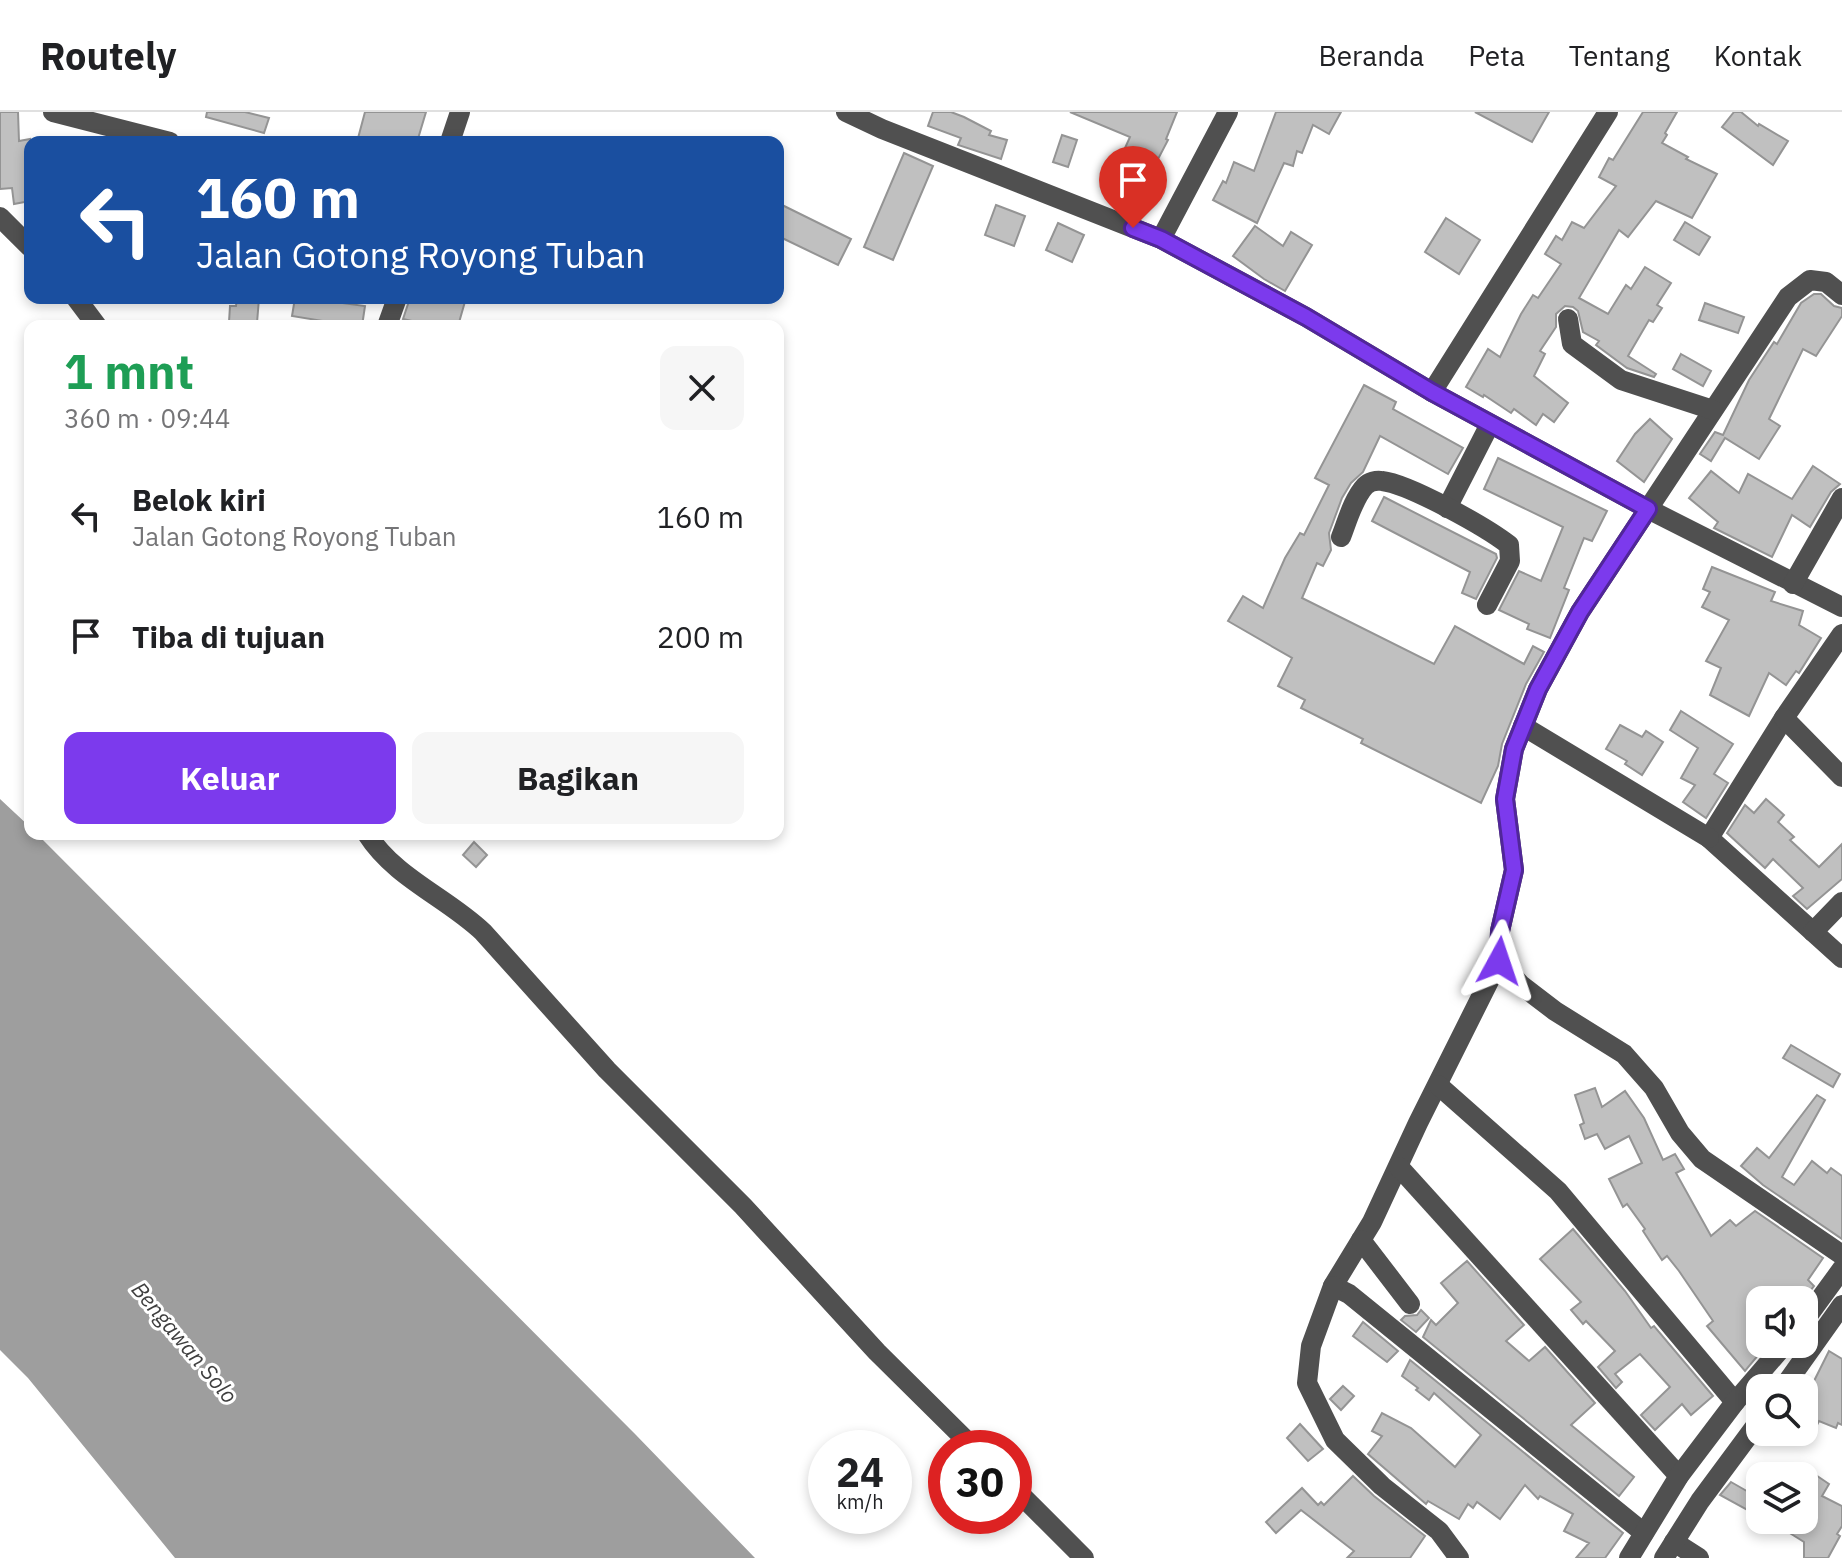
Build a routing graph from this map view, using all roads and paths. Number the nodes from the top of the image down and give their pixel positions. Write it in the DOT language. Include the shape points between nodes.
graph roads {
  1 [pos="53,112"];
  2 [pos="460,112"];
  3 [pos="846,112"];
  4 [pos="1228,112"];
  5 [pos="1608,112"];
  6 [pos="885,120"];
  7 [pos="147,136"];
  8 [pos="452,136"];
  9 [pos="0,217"];
  10 [pos="1161,239"];
  11 [pos="24,241"];
  12 [pos="1842,295"];
  13 [pos="1568,319"];
  14 [pos="1432,392"];
  15 [pos="1713,410"];
  16 [pos="1490,424"];
  17 [pos="1842,498"];
  18 [pos="1447,508"];
  19 [pos="1648,509"];
  20 [pos="1341,537"];
  21 [pos="1793,584"];
  22 [pos="1487,605"];
  23 [pos="1842,607"];
  24 [pos="1842,634"];
  25 [pos="1784,718"];
  26 [pos="1523,726"];
  27 [pos="1842,777"];
  28 [pos="1709,838"];
  29 [pos="371,840"];
  30 [pos="1842,902"];
  31 [pos="1813,932"];
  32 [pos="1842,958"];
  33 [pos="1499,961"];
  34 [pos="1438,1085"];
  35 [pos="1399,1167"];
  36 [pos="1361,1240"];
  37 [pos="1842,1255"];
  38 [pos="1842,1269"];
  39 [pos="1333,1286"];
  40 [pos="1818,1302"];
  41 [pos="1410,1304"];
  42 [pos="1842,1305"];
  43 [pos="1773,1358"];
  44 [pos="1793,1374"];
  45 [pos="1735,1402"];
  46 [pos="956,1430"];
  47 [pos="1746,1440"];
  48 [pos="1679,1476"];
  49 [pos="1032,1506"];
  50 [pos="1644,1533"];
  51 [pos="1669,1550"];
  52 [pos="1084,1558"];
  53 [pos="1459,1558"];
  54 [pos="1629,1558"];
  55 [pos="1699,1558"];
  1 -- 7 [label="street"];
  2 -- 8 [label="street"];
  3 -- 6 [label="street"];
  4 -- 10 [label="street"];
  5 -- 14 [label="street"];
  6 -- 10 [label="street"];
  9 -- 11 [label="street"];
  10 -- 14 [label="street"];
  12 -- 15 [label="street" via="1826,282 1810,280 1788,297"];
  13 -- 15 [label="street" via="1572,344 1621,380"];
  14 -- 16 [label="street"];
  15 -- 19 [label="street"];
  16 -- 18 [label="street"];
  16 -- 19 [label="street"];
  17 -- 21 [label="street"];
  18 -- 20 [label="street" via="1377,480 1365,486"];
  18 -- 22 [label="street" via="1509,545 1510,561"];
  19 -- 21 [label="street"];
  19 -- 26 [label="street" via="1580,612"];
  21 -- 23 [label="street"];
  24 -- 25 [label="street"];
  25 -- 27 [label="street"];
  25 -- 28 [label="street"];
  26 -- 28 [label="street"];
  26 -- 33 [label="street" via="1505,799 1514,870"];
  28 -- 31 [label="street"];
  29 -- 46 [label="street" via="398,870 483,932 607,1070"];
  30 -- 31 [label="street"];
  31 -- 32 [label="street"];
  33 -- 34 [label="street"];
  33 -- 37 [label="street" via="1555,1011 1624,1054 1702,1159"];
  34 -- 35 [label="street"];
  34 -- 45 [label="street" via="1558,1191"];
  35 -- 36 [label="street"];
  35 -- 48 [label="street"];
  36 -- 39 [label="street"];
  36 -- 41 [label="street"];
  38 -- 40 [label="street"];
  39 -- 50 [label="street"];
  39 -- 53 [label="street" via="1311,1346 1307,1383 1335,1440 1439,1531"];
  42 -- 44 [label="street"];
  43 -- 45 [label="street"];
  45 -- 48 [label="street"];
  47 -- 51 [label="street"];
  48 -- 50 [label="street"];
  49 -- 52 [label="street"];
  50 -- 54 [label="street"];
  51 -- 55 [label="street"];
}
